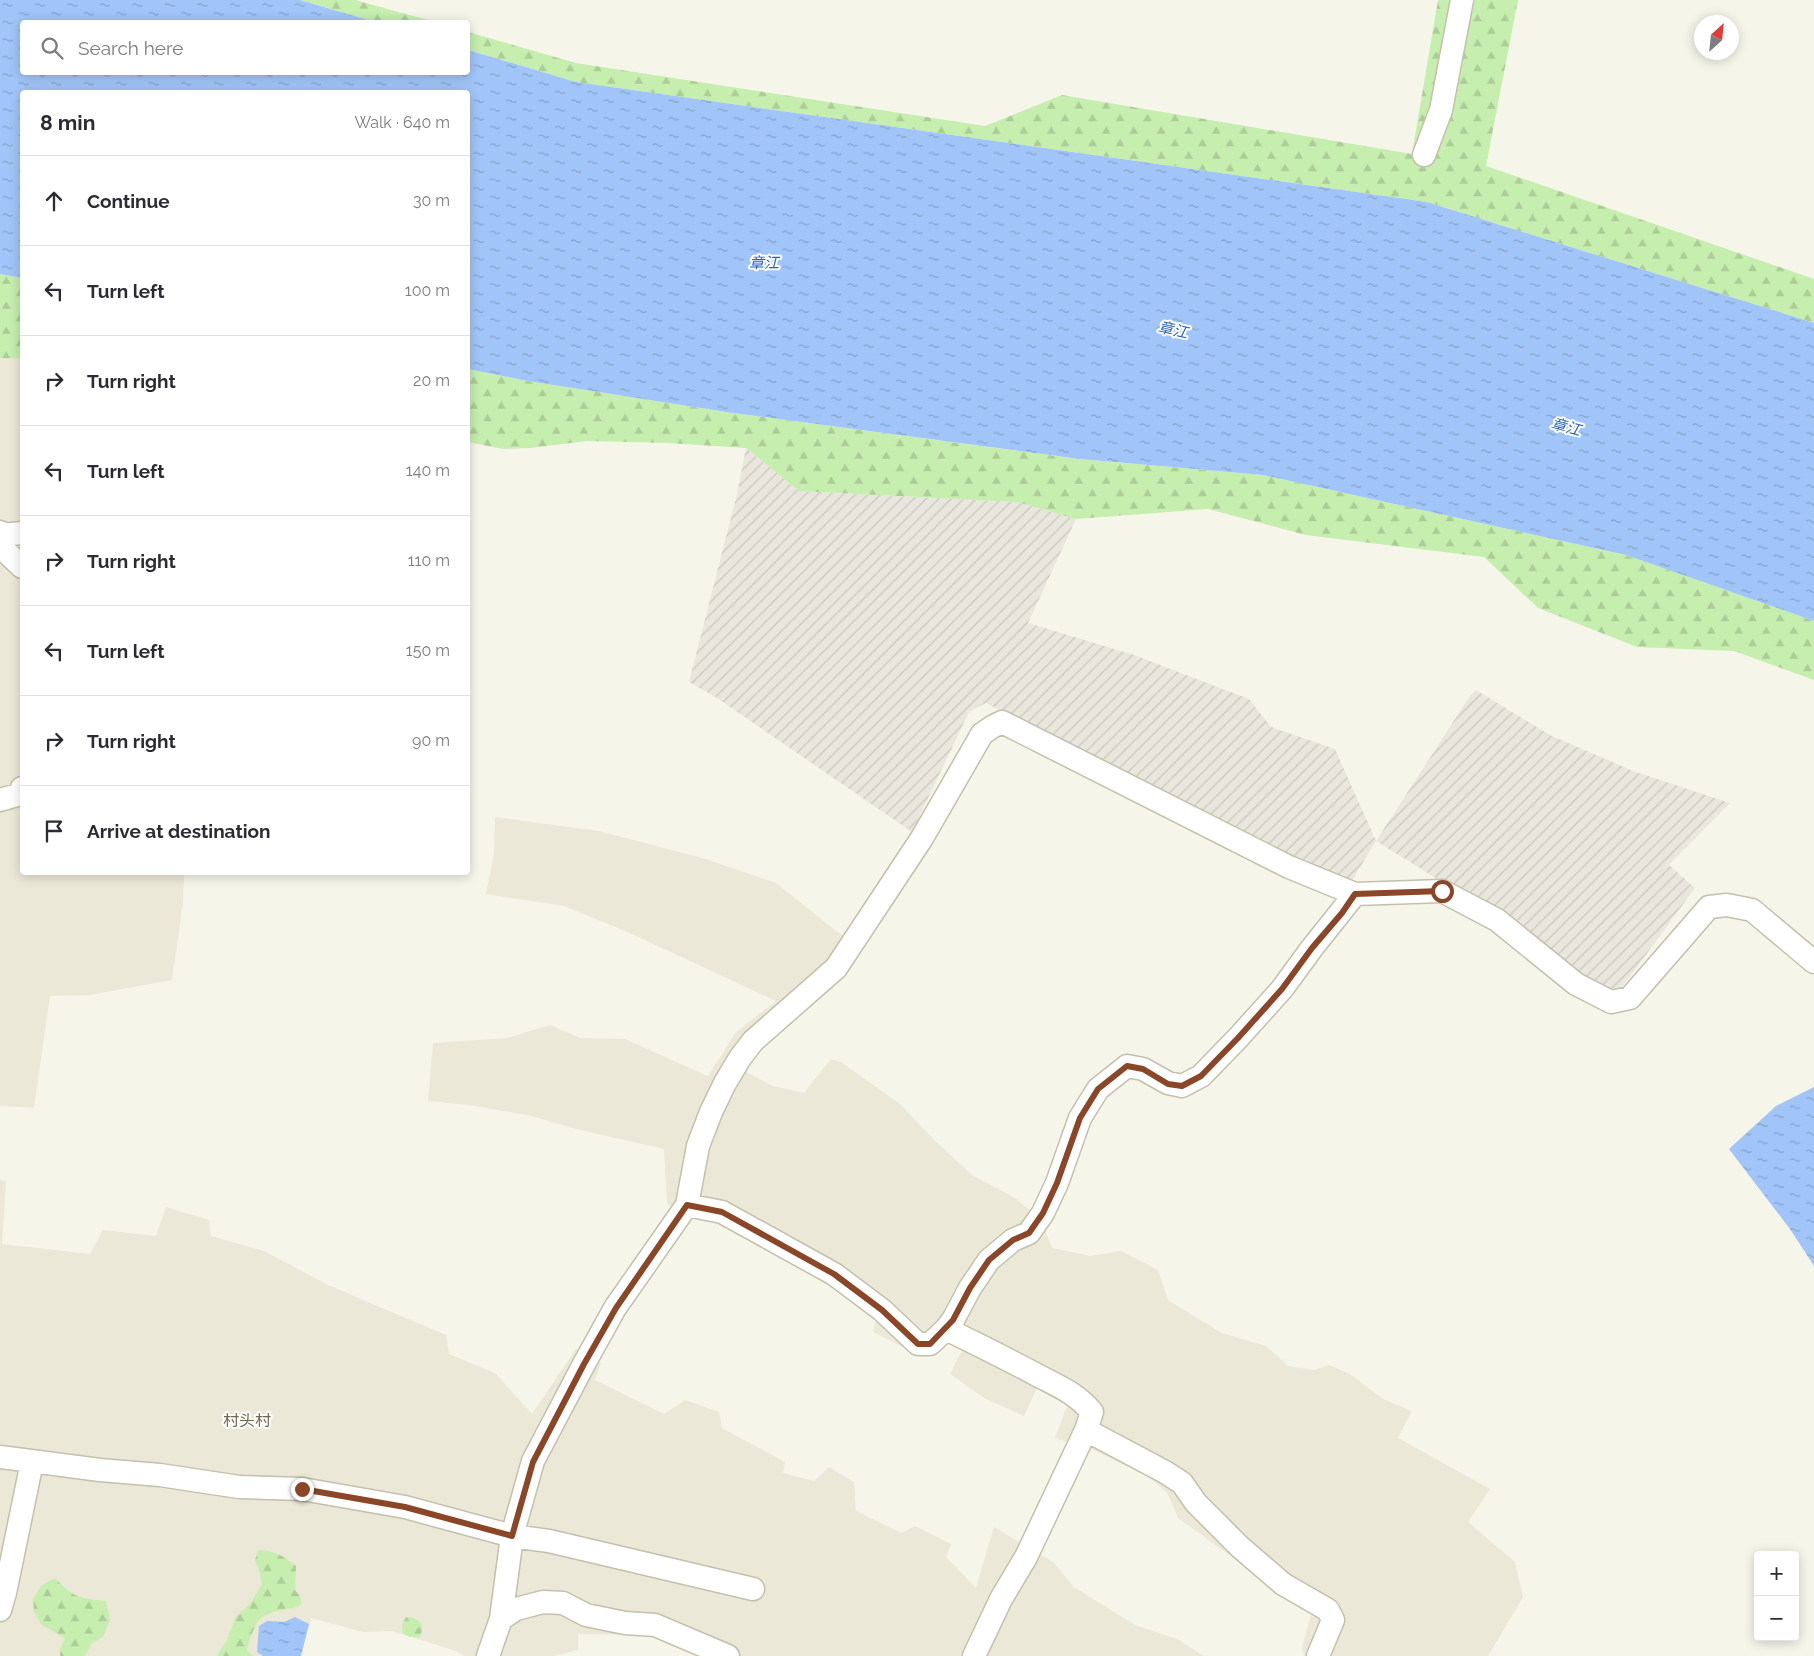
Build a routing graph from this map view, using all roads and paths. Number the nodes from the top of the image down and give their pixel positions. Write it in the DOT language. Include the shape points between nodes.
graph roads {
  1 [pos="1462,0"];
  2 [pos="1424,155"];
  3 [pos="8,533"];
  4 [pos="20,565"];
  5 [pos="20,794"];
  6 [pos="0,800"];
  7 [pos="1355,894"];
  8 [pos="1814,962"];
  9 [pos="687,1205"];
  10 [pos="946,1329"];
  11 [pos="1086,1430"];
  12 [pos="0,1457"];
  13 [pos="32,1462"];
  14 [pos="512,1536"];
  15 [pos="753,1589"];
  16 [pos="0,1610"];
  17 [pos="501,1619"];
  18 [pos="488,1656"];
  19 [pos="728,1656"];
  20 [pos="974,1656"];
  21 [pos="1318,1656"];
  1 -- 2 [label="street" via="1441,110"];
  3 -- 4 [label="street" via="3,549"];
  5 -- 6 [label="street"];
  7 -- 8 [label="street" via="1442,891 1497,920 1576,984 1611,1002 1630,998 1708,907 1727,905 1752,910"];
  7 -- 9 [label="street" via="1289,867 1002,722 982,734 922,838 836,968 754,1041 740,1058 721,1090 698,1146"];
  7 -- 10 [label="street" via="1282,989 1201,1076 1182,1086 1168,1084 1143,1069 1127,1066 1098,1089 1080,1118 1043,1213 1029,1233 1013,1240 989,1260"];
  9 -- 10 [label="street" via="722,1212 834,1274 882,1310 918,1344 930,1344"];
  9 -- 14 [label="street" via="616,1308 584,1364 533,1462"];
  10 -- 11 [label="street" via="1082,1400 1092,1412"];
  11 -- 20 [label="street" via="1026,1557 1000,1599"];
  11 -- 21 [label="street" via="1182,1483 1196,1503 1240,1547 1283,1584 1328,1610 1333,1620"];
  12 -- 13 [label="street"];
  13 -- 14 [label="street" via="160,1475 238,1487 302,1489 405,1507"];
  13 -- 16 [label="street"];
  14 -- 15 [label="street" via="549,1541"];
  14 -- 17 [label="street"];
  17 -- 18 [label="street"];
  17 -- 19 [label="street" via="516,1609 543,1602 564,1603 586,1615 655,1625"];
}
